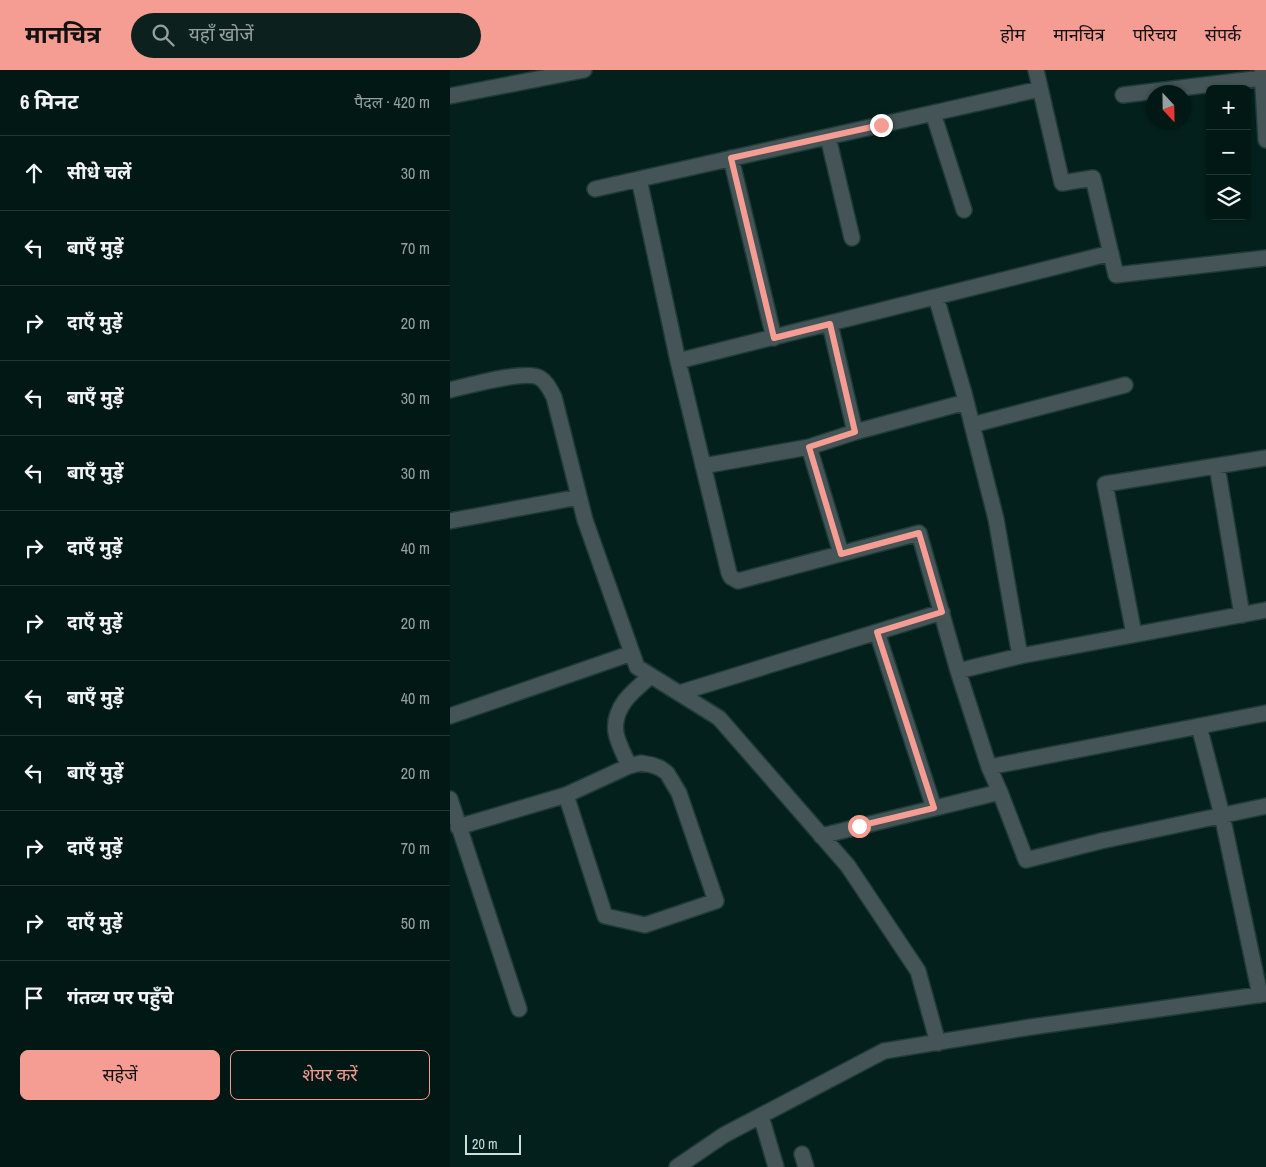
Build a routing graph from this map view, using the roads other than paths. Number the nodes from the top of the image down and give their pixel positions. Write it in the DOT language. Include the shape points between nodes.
graph roads {
  1 [pos="584,70"];
  2 [pos="1036,70"];
  3 [pos="1262,74"];
  4 [pos="533,75"];
  5 [pos="1040,89"];
  6 [pos="1123,95"];
  7 [pos="450,96"];
  8 [pos="933,113"];
  9 [pos="828,137"];
  10 [pos="1266,140"];
  11 [pos="731,158"];
  12 [pos="639,179"];
  13 [pos="595,189"];
  14 [pos="964,210"];
  15 [pos="852,238"];
  16 [pos="1111,253"];
  17 [pos="1266,258"];
  18 [pos="936,297"];
  19 [pos="830,324"];
  20 [pos="774,338"];
  21 [pos="678,361"];
  22 [pos="1125,385"];
  23 [pos="450,390"];
  24 [pos="966,402"];
  25 [pos="972,425"];
  26 [pos="855,432"];
  27 [pos="809,447"];
  28 [pos="1266,458"];
  29 [pos="703,466"];
  30 [pos="1217,466"];
  31 [pos="579,496"];
  32 [pos="450,521"];
  33 [pos="841,554"];
  34 [pos="1266,610"];
  35 [pos="942,612"];
  36 [pos="1242,615"];
  37 [pos="877,632"];
  38 [pos="1134,634"];
  39 [pos="632,653"];
  40 [pos="1020,656"];
  41 [pos="958,671"];
  42 [pos="651,676"];
  43 [pos="679,693"];
  44 [pos="1266,713"];
  45 [pos="450,716"];
  46 [pos="1199,726"];
  47 [pos="629,766"];
  48 [pos="989,767"];
  49 [pos="1000,792"];
  50 [pos="566,795"];
  51 [pos="450,800"];
  52 [pos="1266,806"];
  53 [pos="934,808"];
  54 [pos="1222,816"];
  55 [pos="458,827"];
  56 [pos="822,836"];
  57 [pos="1263,995"];
  58 [pos="519,1008"];
  59 [pos="938,1042"];
  60 [pos="760,1116"];
  61 [pos="678,1167"];
  62 [pos="776,1167"];
  1 -- 4 [label="street"];
  2 -- 5 [label="street"];
  3 -- 6 [label="street"];
  3 -- 10 [label="street"];
  4 -- 7 [label="street"];
  5 -- 8 [label="street"];
  5 -- 16 [label="street" via="1062,183 1093,178"];
  8 -- 9 [label="street"];
  8 -- 14 [label="street"];
  9 -- 11 [label="street"];
  9 -- 15 [label="street"];
  11 -- 12 [label="street"];
  11 -- 20 [label="street"];
  12 -- 13 [label="street"];
  12 -- 21 [label="street"];
  16 -- 17 [label="street" via="1116,276"];
  16 -- 18 [label="street"];
  18 -- 19 [label="street"];
  18 -- 24 [label="street"];
  19 -- 20 [label="street"];
  19 -- 26 [label="street"];
  20 -- 21 [label="street"];
  21 -- 29 [label="street"];
  22 -- 25 [label="street"];
  23 -- 31 [label="street" via="530,375 547,383 554,397"];
  24 -- 25 [label="street"];
  24 -- 26 [label="street"];
  25 -- 40 [label="street" via="996,518"];
  26 -- 27 [label="street"];
  27 -- 29 [label="street"];
  27 -- 33 [label="street"];
  28 -- 30 [label="street"];
  29 -- 33 [label="street" via="729,573 734,579"];
  30 -- 36 [label="street"];
  30 -- 38 [label="street" via="1105,484"];
  31 -- 32 [label="street"];
  31 -- 39 [label="street"];
  33 -- 35 [label="street" via="919,533"];
  34 -- 36 [label="street"];
  35 -- 37 [label="street"];
  35 -- 41 [label="street"];
  36 -- 38 [label="street"];
  37 -- 43 [label="street"];
  37 -- 53 [label="street"];
  38 -- 40 [label="street"];
  39 -- 42 [label="street" via="637,667"];
  39 -- 45 [label="street"];
  40 -- 41 [label="street"];
  41 -- 48 [label="street"];
  42 -- 43 [label="street"];
  42 -- 47 [label="street" via="630,694 617,719 616,733"];
  43 -- 56 [label="street" via="718,718"];
  44 -- 46 [label="street"];
  46 -- 48 [label="street"];
  46 -- 54 [label="street"];
  47 -- 50 [label="street"];
  47 -- 50 [label="street" via="652,764 667,773 679,793 716,901 645,924 605,916"];
  48 -- 49 [label="street"];
  49 -- 53 [label="street"];
  49 -- 54 [label="street" via="1026,860"];
  50 -- 55 [label="street"];
  51 -- 55 [label="street"];
  52 -- 54 [label="street"];
  53 -- 56 [label="street"];
  54 -- 57 [label="street"];
  55 -- 58 [label="street"];
  56 -- 59 [label="street" via="848,866 918,971"];
  57 -- 59 [label="street"];
  59 -- 60 [label="street" via="884,1051"];
  60 -- 61 [label="street" via="724,1135"];
  60 -- 62 [label="street"];
}
